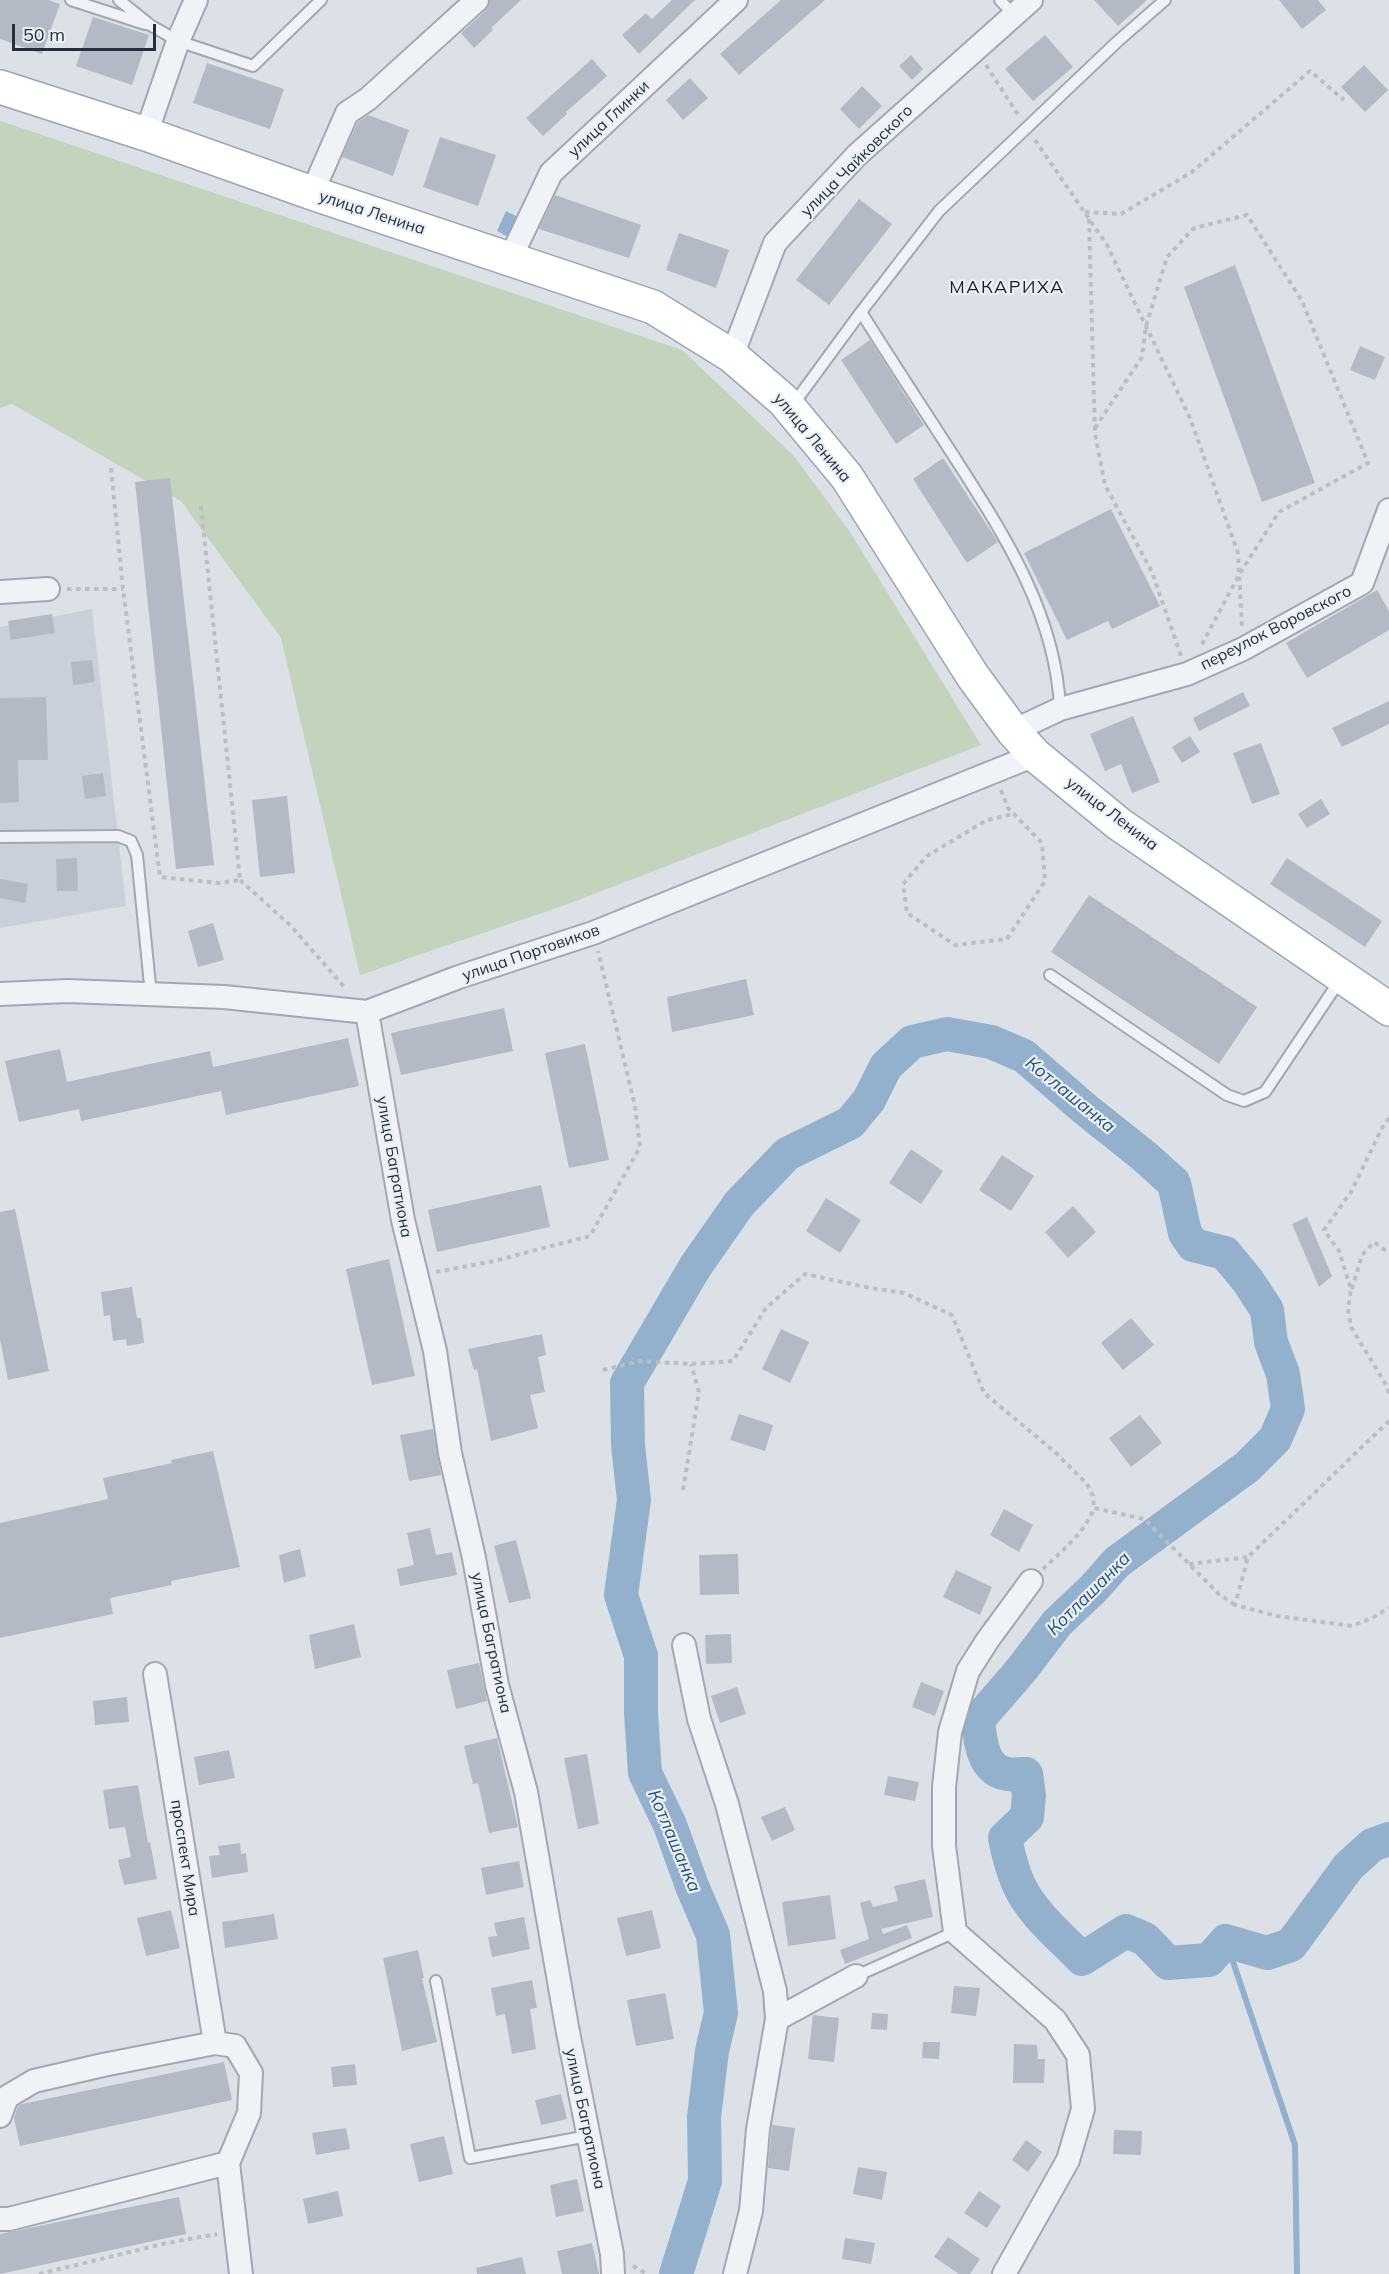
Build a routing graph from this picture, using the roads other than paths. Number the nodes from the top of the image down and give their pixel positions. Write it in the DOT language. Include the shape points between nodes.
graph roads {
  1 [pos="71,0"];
  2 [pos="119,0"];
  3 [pos="196,0"];
  4 [pos="321,0"];
  5 [pos="477,0"];
  6 [pos="736,0"];
  7 [pos="1031,0"];
  8 [pos="1165,0"];
  9 [pos="1007,8"];
  10 [pos="150,25"];
  11 [pos="178,41"];
  12 [pos="0,87"];
  13 [pos="146,134"];
  14 [pos="312,193"];
  15 [pos="510,259"];
  16 [pos="861,312"];
  17 [pos="732,356"];
  18 [pos="790,408"];
  19 [pos="1389,510"];
  20 [pos="48,589"];
  21 [pos="0,592"];
  22 [pos="1060,709"];
  23 [pos="1013,731"];
  24 [pos="1035,755"];
  25 [pos="0,837"];
  26 [pos="1050,975"];
  27 [pos="1342,977"];
  28 [pos="0,994"];
  29 [pos="151,995"];
  30 [pos="1389,1009"];
  31 [pos="367,1012"];
  32 [pos="1031,1581"];
  33 [pos="684,1645"];
  34 [pos="154,1674"];
  35 [pos="955,1932"];
  36 [pos="856,1976"];
  37 [pos="436,1981"];
  38 [pos="777,2019"];
  39 [pos="215,2043"];
  40 [pos="0,2116"];
  41 [pos="588,2136"];
  42 [pos="228,2163"];
  43 [pos="0,2219"];
  44 [pos="240,2267"];
  45 [pos="613,2274"];
  46 [pos="735,2274"];
  47 [pos="1004,2274"];
  1 -- 10 [label="lane"];
  2 -- 10 [label="lane"];
  3 -- 11 [label="street"];
  4 -- 11 [label="lane" via="254,66"];
  5 -- 14 [label="street" via="368,99 346,113"];
  6 -- 15 [label="street, улица Глинки" via="551,173"];
  7 -- 9 [label="street, улица Чайковского"];
  8 -- 16 [label="lane" via="939,211"];
  9 -- 17 [label="street, улица Чайковского" via="975,49 857,155 775,243"];
  10 -- 11 [label="lane"];
  11 -- 13 [label="street"];
  12 -- 13 [label="main road, улица Ленина"];
  13 -- 14 [label="main road, улица Ленина"];
  14 -- 15 [label="main road, улица Ленина"];
  15 -- 17 [label="main road, улица Ленина" via="653,307"];
  16 -- 18 [label="lane"];
  16 -- 22 [label="lane" via="1003,534 1032,590 1053,651"];
  17 -- 18 [label="main road, улица Ленина"];
  18 -- 23 [label="main road, улица Ленина" via="847,477 972,675"];
  19 -- 22 [label="street, переулок Воровского" via="1362,583 1244,649 1187,674"];
  20 -- 21 [label="street"];
  22 -- 23 [label="street, переулок Воровского"];
  23 -- 24 [label="main road, улица Ленина"];
  24 -- 27 [label="main road, улица Ленина" via="1119,824"];
  24 -- 31 [label="street, улица Портовиков" via="593,933"];
  25 -- 29 [label="lane" via="118,836 131,841 137,855"];
  26 -- 27 [label="lane" via="1227,1095 1244,1101 1265,1092"];
  27 -- 30 [label="main road, улица Ленина"];
  28 -- 29 [label="street, улица Портовиков" via="68,991"];
  29 -- 31 [label="street, улица Портовиков" via="224,997"];
  31 -- 41 [label="street, улица Багратиона" via="400,1209 435,1351 450,1453 497,1685 526,1792"];
  32 -- 35 [label="street" via="968,1671 950,1732 944,1787 944,1846"];
  33 -- 38 [label="street" via="699,1719 751,1894 775,1991"];
  34 -- 39 [label="street, проспект Мира"];
  35 -- 36 [label="lane"];
  35 -- 47 [label="street" via="1055,2020 1078,2055 1083,2109 1068,2160"];
  36 -- 38 [label="street"];
  37 -- 41 [label="lane" via="470,2158"];
  38 -- 46 [label="street" via="758,2129 751,2211"];
  39 -- 40 [label="street" via="34,2081 7,2097"];
  39 -- 42 [label="street" via="235,2046 251,2073 249,2113"];
  41 -- 45 [label="street, улица Багратиона"];
  42 -- 43 [label="street"];
  42 -- 44 [label="street"];
}
